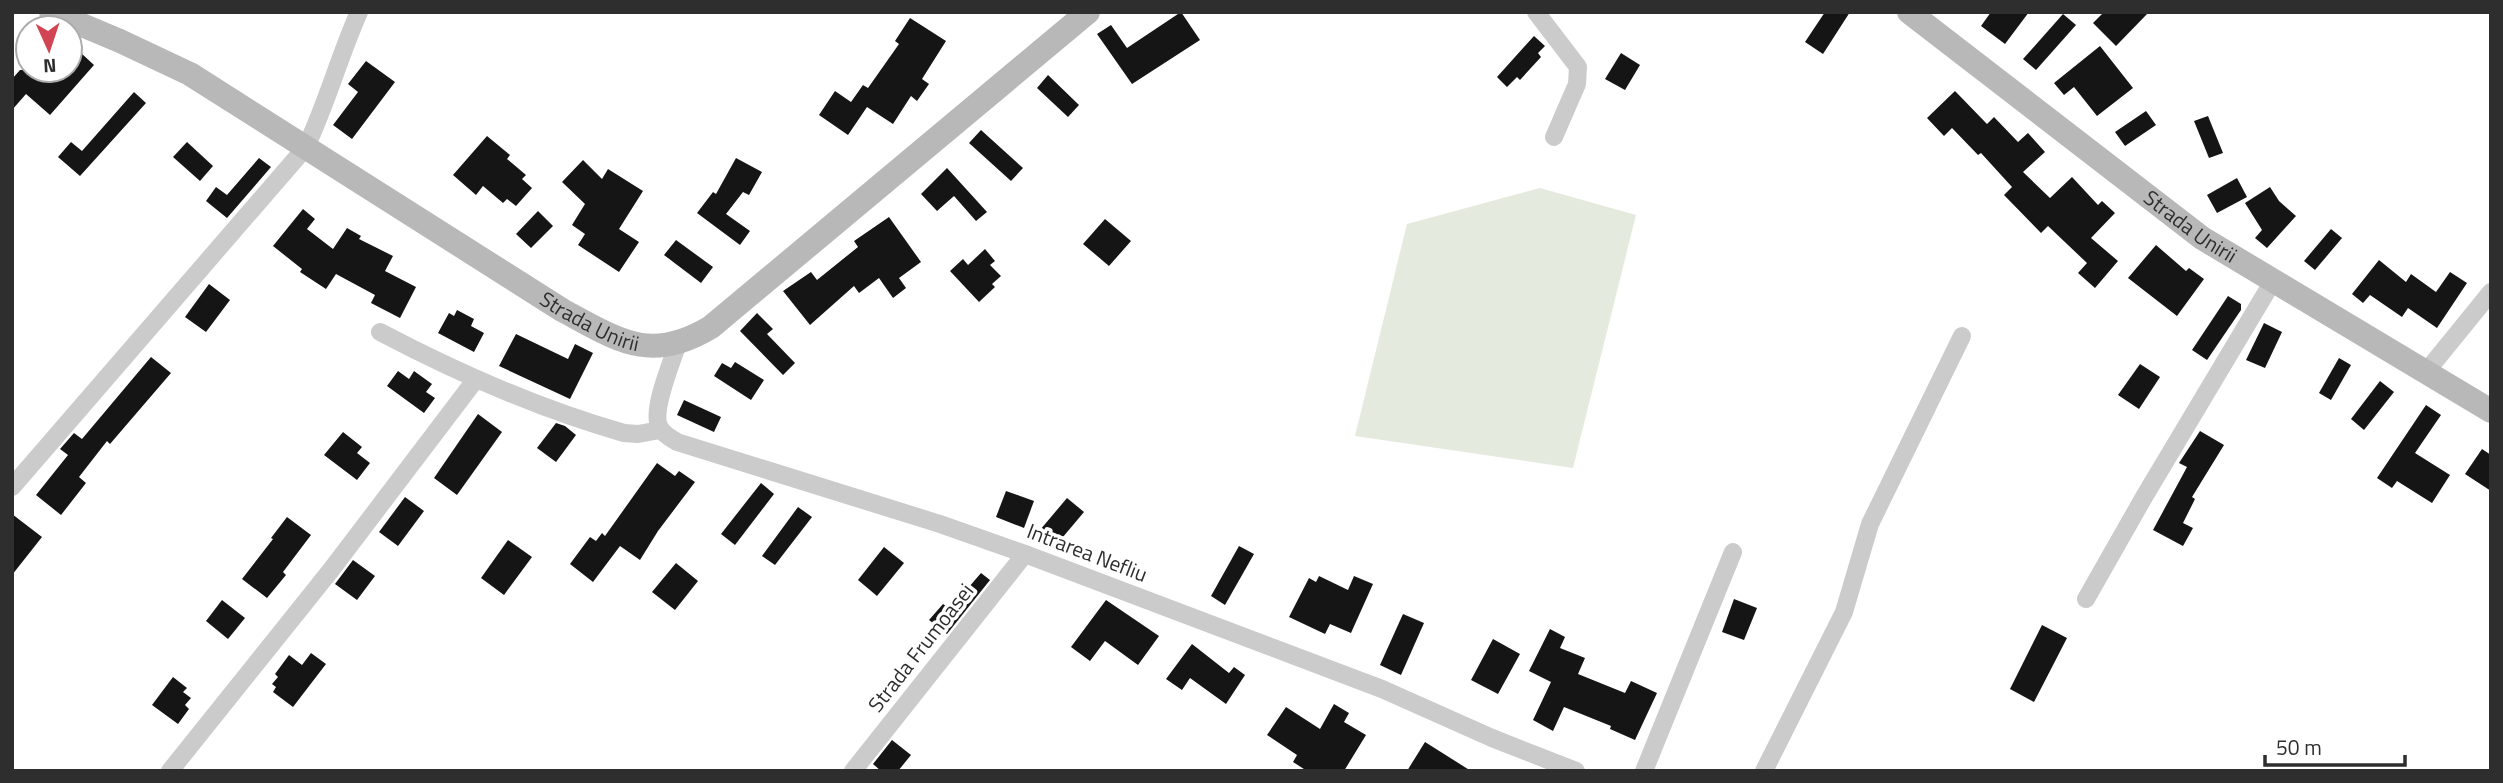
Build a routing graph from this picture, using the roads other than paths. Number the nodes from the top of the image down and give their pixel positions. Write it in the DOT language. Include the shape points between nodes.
graph roads {
  1 [pos="51,12"];
  2 [pos="359,12"];
  3 [pos="1088,12"];
  4 [pos="1536,12"];
  5 [pos="1909,12"];
  6 [pos="1554,137"];
  7 [pos="306,147"];
  8 [pos="2273,281"];
  9 [pos="2491,292"];
  10 [pos="380,332"];
  11 [pos="1962,336"];
  12 [pos="678,343"];
  13 [pos="2426,372"];
  14 [pos="476,379"];
  15 [pos="2491,411"];
  16 [pos="660,430"];
  17 [pos="12,487"];
  18 [pos="1733,552"];
  19 [pos="1025,554"];
  20 [pos="2086,599"];
  21 [pos="170,771"];
  22 [pos="853,771"];
  23 [pos="1576,771"];
  24 [pos="1644,771"];
  25 [pos="1764,771"];
  1 -- 7 [label="main road, Strada Unirii" via="190,74"];
  2 -- 7 [label="street"];
  3 -- 12 [label="main road, Strada Unirii" via="726,315"];
  4 -- 6 [label="street" via="1578,67 1577,84"];
  5 -- 8 [label="main road, Strada Unirii" via="2202,238"];
  7 -- 12 [label="main road, Strada Unirii" via="562,310 614,338 650,346"];
  7 -- 17 [label="street"];
  8 -- 13 [label="main road, Strada Unirii"];
  8 -- 20 [label="street"];
  9 -- 13 [label="street"];
  10 -- 14 [label="street"];
  11 -- 25 [label="street" via="1870,524 1844,612"];
  12 -- 16 [label="street" via="657,411"];
  13 -- 15 [label="main road, Strada Unirii"];
  14 -- 16 [label="street" via="624,433"];
  14 -- 21 [label="street"];
  16 -- 19 [label="street, Intrarea Nefliu" via="677,442"];
  18 -- 24 [label="street"];
  19 -- 22 [label="street, Strada Frumoasei"];
  19 -- 23 [label="street, Intrarea Nefliu" via="1382,689"];
}
